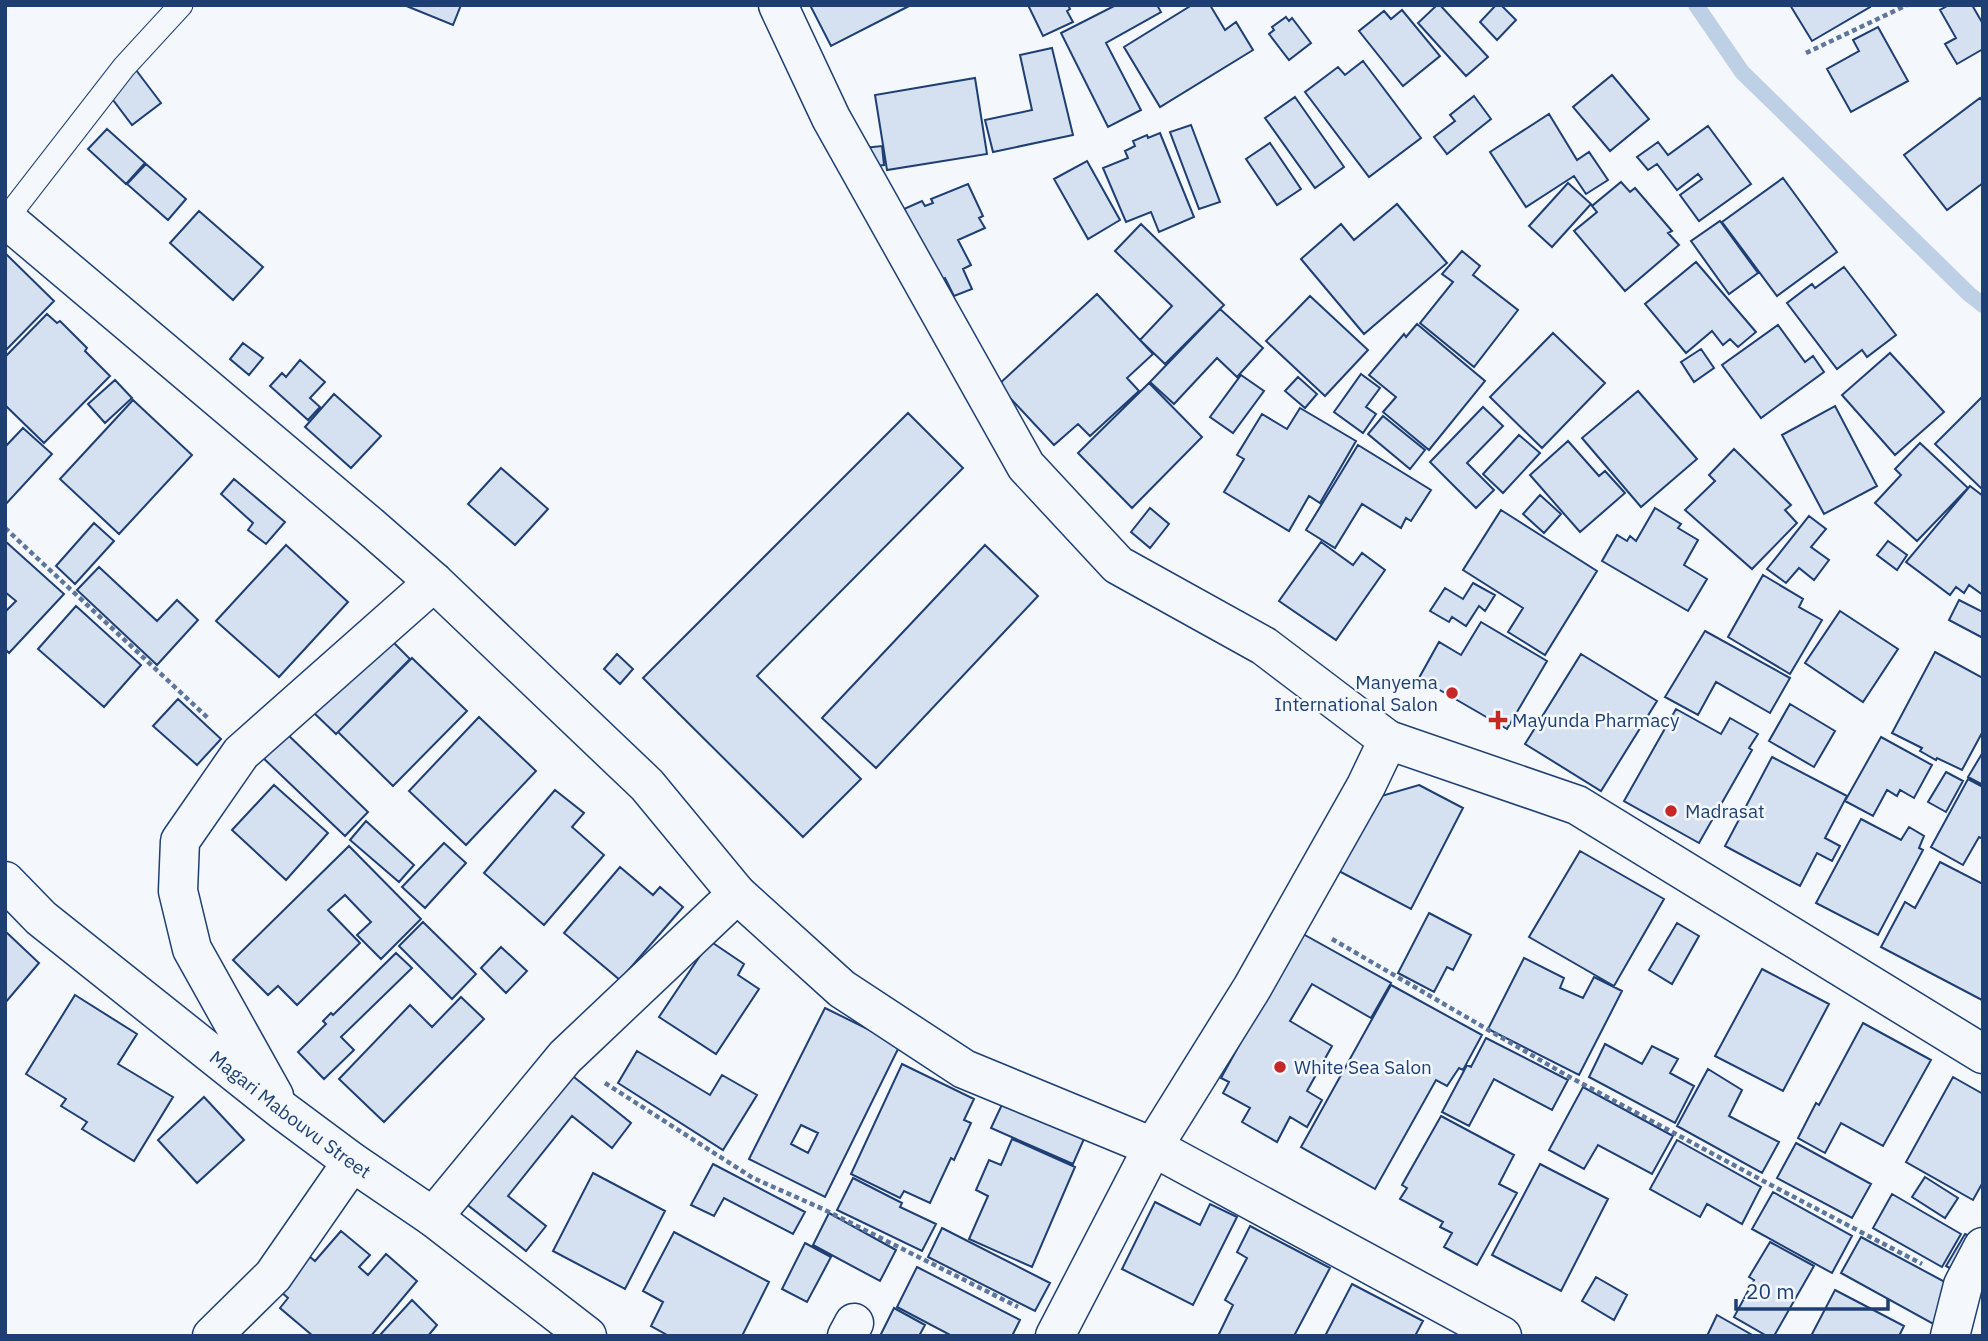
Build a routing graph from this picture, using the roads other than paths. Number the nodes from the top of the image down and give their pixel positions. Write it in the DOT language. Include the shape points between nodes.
graph roads {
  1 [pos="181,5"];
  2 [pos="778,5"];
  3 [pos="6,219"];
  4 [pos="434,582"];
  5 [pos="1388,740"];
  6 [pos="5,881"];
  7 [pos="737,894"];
  8 [pos="1983,1054"];
  9 [pos="282,1110"];
  10 [pos="1153,1147"];
  11 [pos="352,1161"];
  12 [pos="433,1217"];
  13 [pos="1983,1247"];
  14 [pos="1057,1332"];
  15 [pos="212,1336"];
  16 [pos="587,1336"];
  17 [pos="1502,1336"];
  18 [pos="1950,1336"];
  1 -- 3 [label="lane" via="124,67"];
  2 -- 5 [label="street" via="831,118 1026,466 1118,565 1264,646"];
  3 -- 4 [label="street"];
  4 -- 7 [label="street" via="647,785"];
  4 -- 9 [label="street" via="241,753 180,841 178,891 192,949"];
  5 -- 8 [label="street" via="1577,805"];
  5 -- 10 [label="street" via="1252,988"];
  6 -- 9 [label="street, Magari Mabouvu Street" via="41,918"];
  7 -- 10 [label="street" via="842,989 964,1069"];
  7 -- 12 [label="street" via="565,1057"];
  9 -- 11 [label="street, Magari Mabouvu Street"];
  10 -- 14 [label="street"];
  10 -- 17 [label="street"];
  11 -- 12 [label="street, Magari Mabouvu Street"];
  11 -- 15 [label="street" via="273,1276"];
  12 -- 16 [label="street, Magari Mabouvu Street"];
  13 -- 18 [label="street" via="1963,1285"];
}
